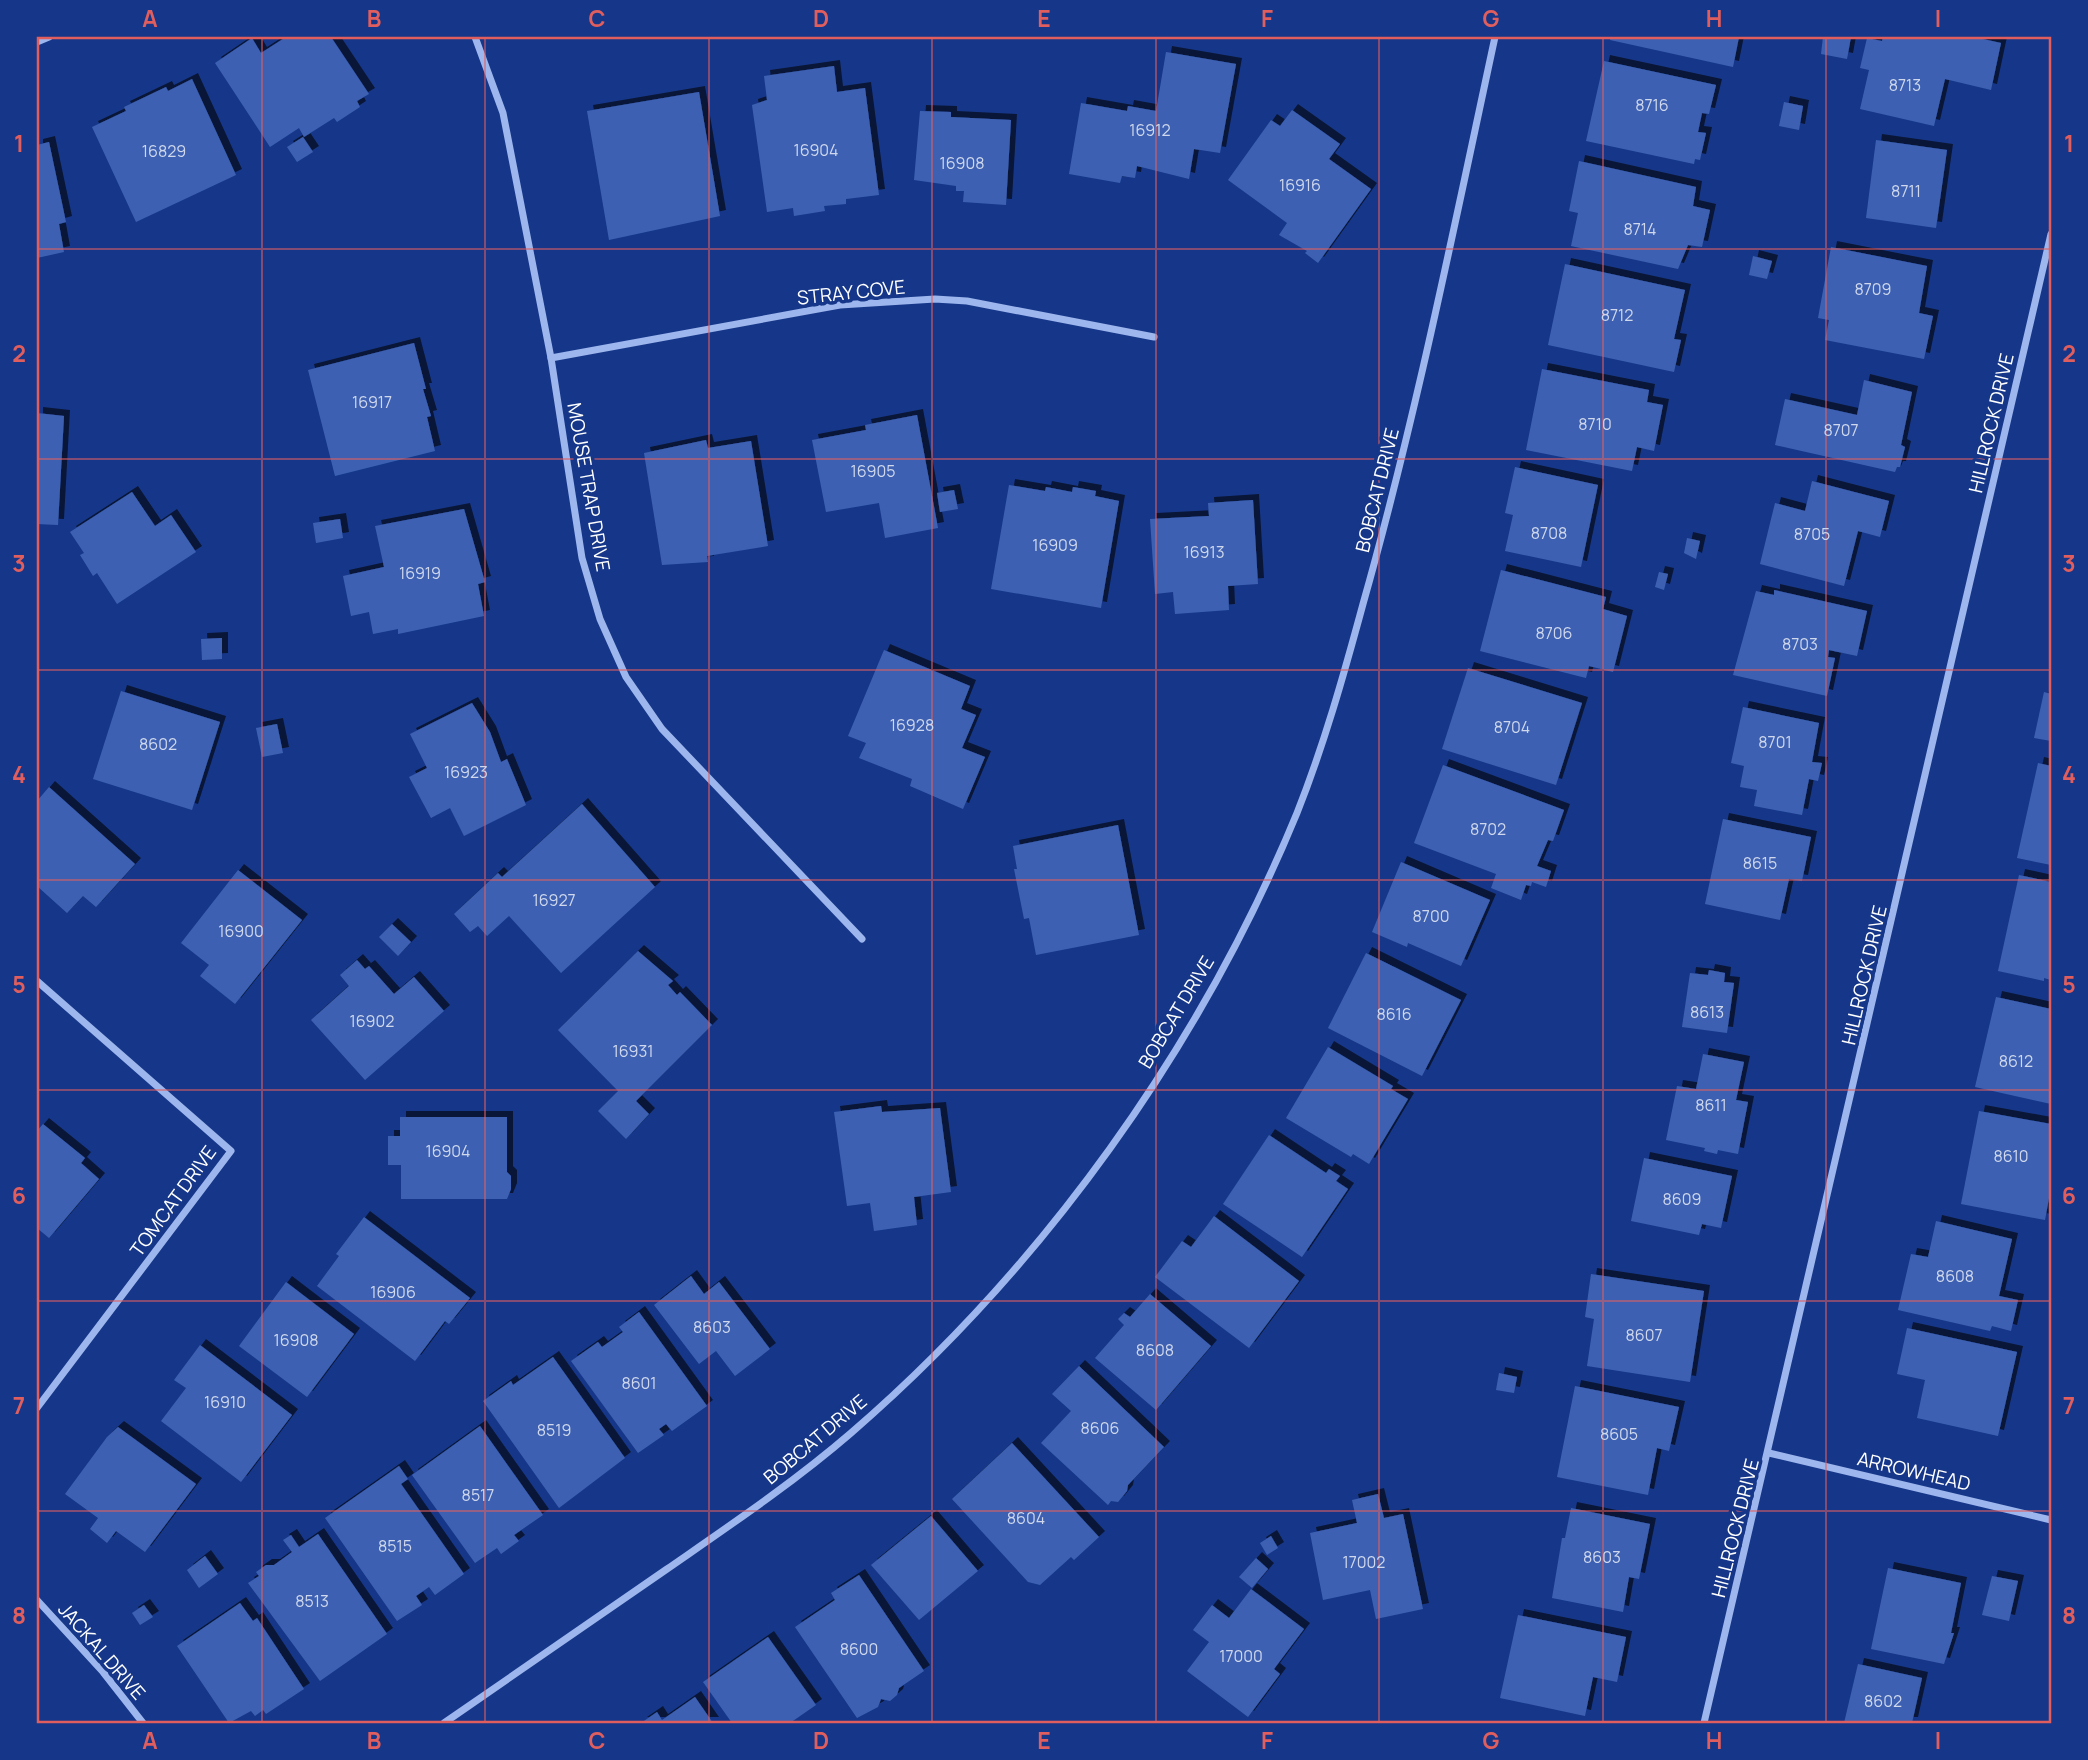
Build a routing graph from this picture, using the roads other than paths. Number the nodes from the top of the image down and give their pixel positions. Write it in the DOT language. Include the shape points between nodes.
graph roads {
  1 [pos="49,37"];
  2 [pos="475,37"];
  3 [pos="1495,37"];
  4 [pos="37,42"];
  5 [pos="2051,234"];
  6 [pos="1154,337"];
  7 [pos="551,358"];
  8 [pos="862,939"];
  9 [pos="37,981"];
  10 [pos="37,1408"];
  11 [pos="1769,1453"];
  12 [pos="2051,1520"];
  13 [pos="37,1600"];
  14 [pos="143,1723"];
  15 [pos="444,1723"];
  16 [pos="1704,1723"];
  1 -- 4 [label="street"];
  2 -- 7 [label="street, MOUSE TRAP DRIVE" via="503,113"];
  3 -- 15 [label="street, BOBCAT DRIVE" via="1398,482 1335,703 1298,809 1255,907 1204,1002 1127,1122 1041,1236 952,1336 852,1432 770,1497"];
  5 -- 11 [label="street, HILLROCK DRIVE"];
  6 -- 7 [label="street, STRAY COVE" via="967,301 935,299 840,305"];
  7 -- 8 [label="street, MOUSE TRAP DRIVE" via="582,558 600,619 626,677 662,729"];
  9 -- 10 [label="street, TOMCAT DRIVE" via="231,1151"];
  11 -- 12 [label="street, ARROWHEAD"];
  11 -- 16 [label="street, HILLROCK DRIVE"];
  13 -- 14 [label="street, JACKAL DRIVE"];
}
